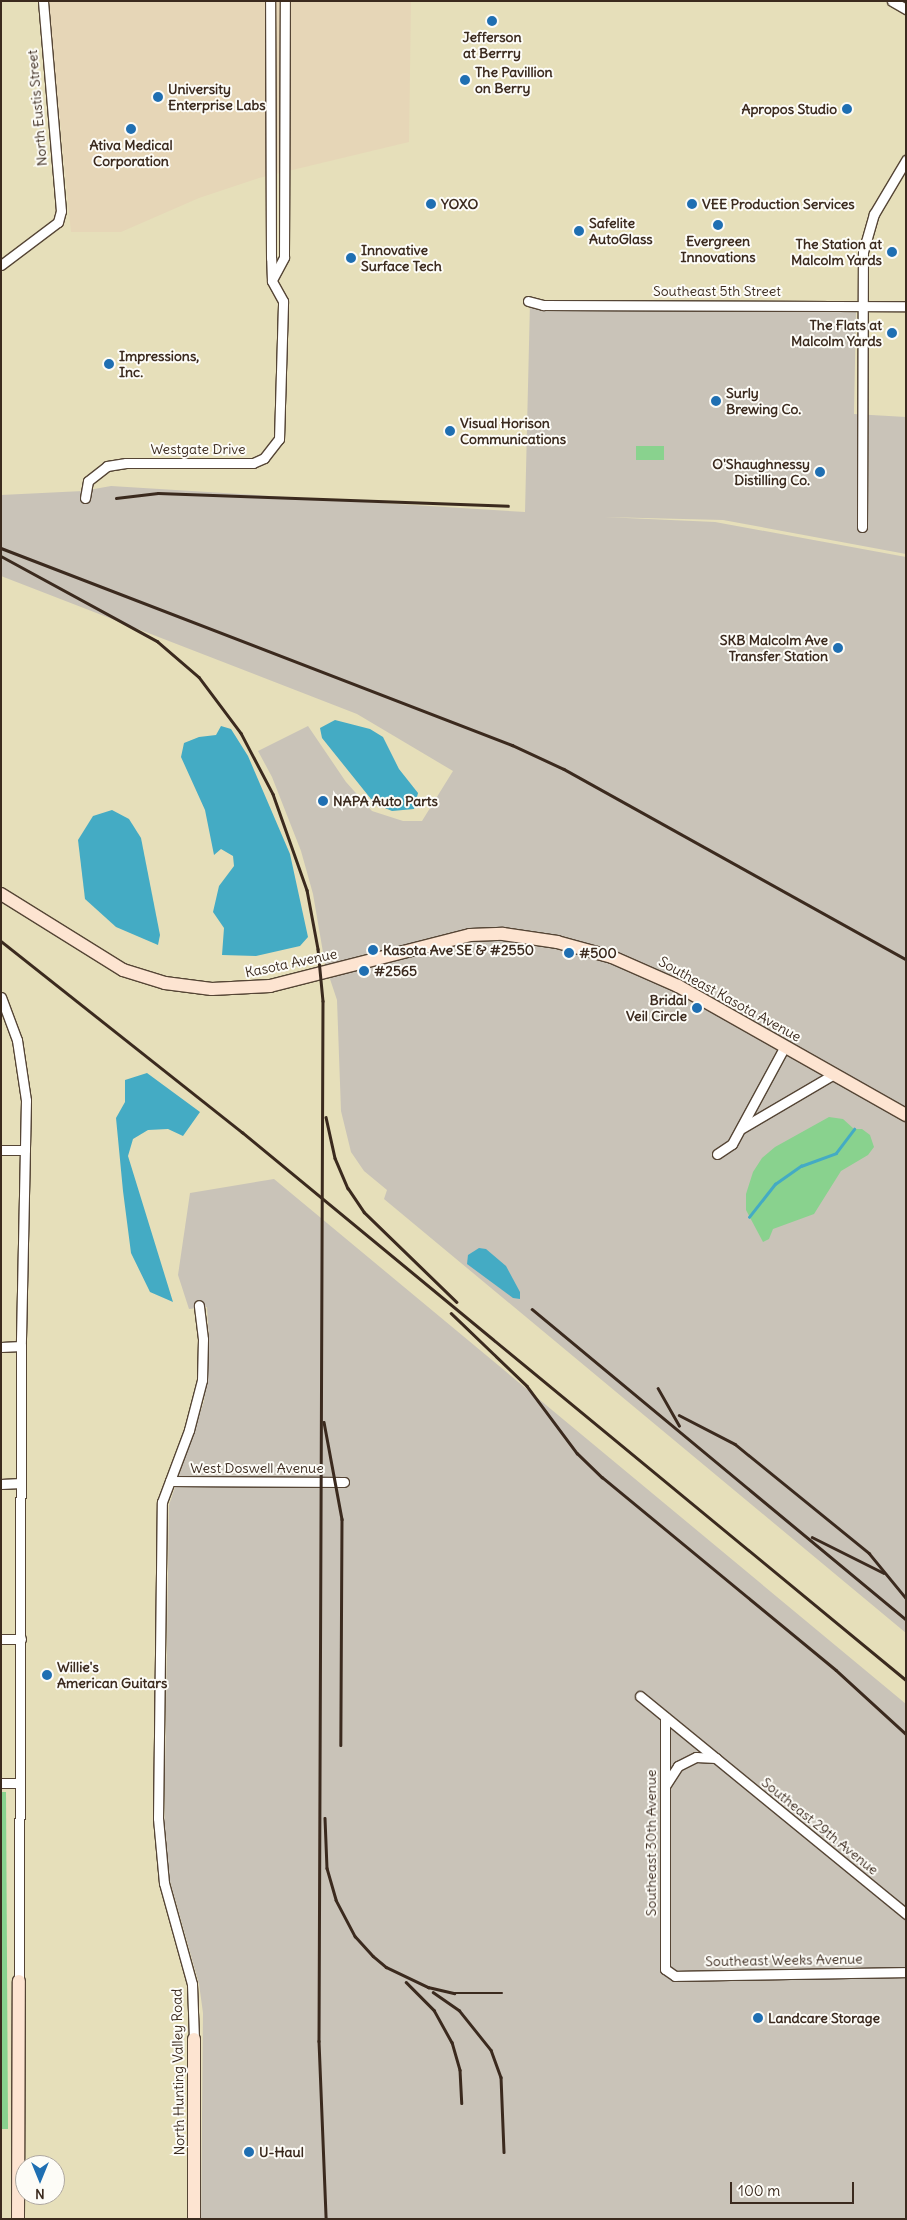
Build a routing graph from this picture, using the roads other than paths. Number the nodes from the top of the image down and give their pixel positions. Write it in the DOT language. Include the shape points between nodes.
graph roads {
  1 [pos="43,1"];
  2 [pos="270,1"];
  3 [pos="285,1"];
  4 [pos="892,1"];
  5 [pos="906,9"];
  6 [pos="906,160"];
  7 [pos="1,266"];
  8 [pos="272,280"];
  9 [pos="528,301"];
  10 [pos="862,306"];
  11 [pos="906,306"];
  12 [pos="85,498"];
  13 [pos="862,527"];
  14 [pos="1,894"];
  15 [pos="528,937"];
  16 [pos="1,997"];
  17 [pos="785,1046"];
  18 [pos="834,1074"];
  19 [pos="906,1115"];
  20 [pos="741,1128"];
  21 [pos="1,1150"];
  22 [pos="25,1150"];
  23 [pos="717,1154"];
  24 [pos="199,1305"];
  25 [pos="21,1346"];
  26 [pos="1,1347"];
  27 [pos="170,1481"];
  28 [pos="344,1482"];
  29 [pos="21,1483"];
  30 [pos="1,1484"];
  31 [pos="1,1639"];
  32 [pos="21,1639"];
  33 [pos="640,1696"];
  34 [pos="665,1717"];
  35 [pos="716,1758"];
  36 [pos="1,1783"];
  37 [pos="20,1783"];
  38 [pos="665,1787"];
  39 [pos="906,1914"];
  40 [pos="665,1969"];
  41 [pos="906,1972"];
  42 [pos="19,1981"];
  43 [pos="194,2039"];
  44 [pos="18,2219"];
  45 [pos="194,2219"];
  1 -- 7 [label="street, North Eustis Street" via="61,211 58,222"];
  2 -- 8 [label="street, Westgate Drive"];
  3 -- 8 [label="street" via="284,256"];
  4 -- 5 [label="street"];
  6 -- 10 [label="street" via="867,232 863,252"];
  8 -- 12 [label="street, Westgate Drive" via="283,301 281,427 273,449 264,458 239,465 116,464 92,476"];
  9 -- 10 [label="street, Southeast 5th Street" via="543,305"];
  10 -- 11 [label="street, Southeast 5th Street"];
  10 -- 13 [label="street"];
  14 -- 15 [label="street, Kasota Avenue" via="123,970 165,983 227,990 284,983 454,938 499,934"];
  15 -- 17 [label="street, Southeast Kasota Avenue" via="582,948 642,969"];
  16 -- 22 [label="street" via="12,1018 24,1077"];
  17 -- 18 [label="street, Southeast Kasota Avenue"];
  17 -- 20 [label="street"];
  18 -- 19 [label="street, Southeast Kasota Avenue"];
  18 -- 20 [label="street"];
  20 -- 23 [label="street" via="732,1144"];
  21 -- 22 [label="street"];
  22 -- 25 [label="street"];
  24 -- 27 [label="street, North Hunting Valley Road" via="203,1339 202,1380 189,1430"];
  25 -- 26 [label="street"];
  25 -- 29 [label="street"];
  27 -- 28 [label="street, West Doswell Avenue"];
  27 -- 43 [label="street, North Hunting Valley Road" via="162,1512 158,1840 164,1883 192,1984"];
  29 -- 30 [label="street"];
  29 -- 32 [label="street"];
  31 -- 32 [label="street"];
  32 -- 37 [label="street"];
  33 -- 34 [label="street, Southeast 29th Avenue"];
  34 -- 35 [label="street, Southeast 29th Avenue"];
  34 -- 38 [label="street, Southeast 30th Avenue"];
  35 -- 38 [label="street" via="696,1757 678,1766"];
  35 -- 39 [label="street, Southeast 29th Avenue"];
  36 -- 37 [label="street"];
  37 -- 42 [label="street"];
  38 -- 40 [label="street, Southeast 30th Avenue"];
  40 -- 41 [label="street, Southeast Weeks Avenue" via="675,1976"];
  42 -- 44 [label="street"];
  43 -- 45 [label="street, North Hunting Valley Road"];
}
